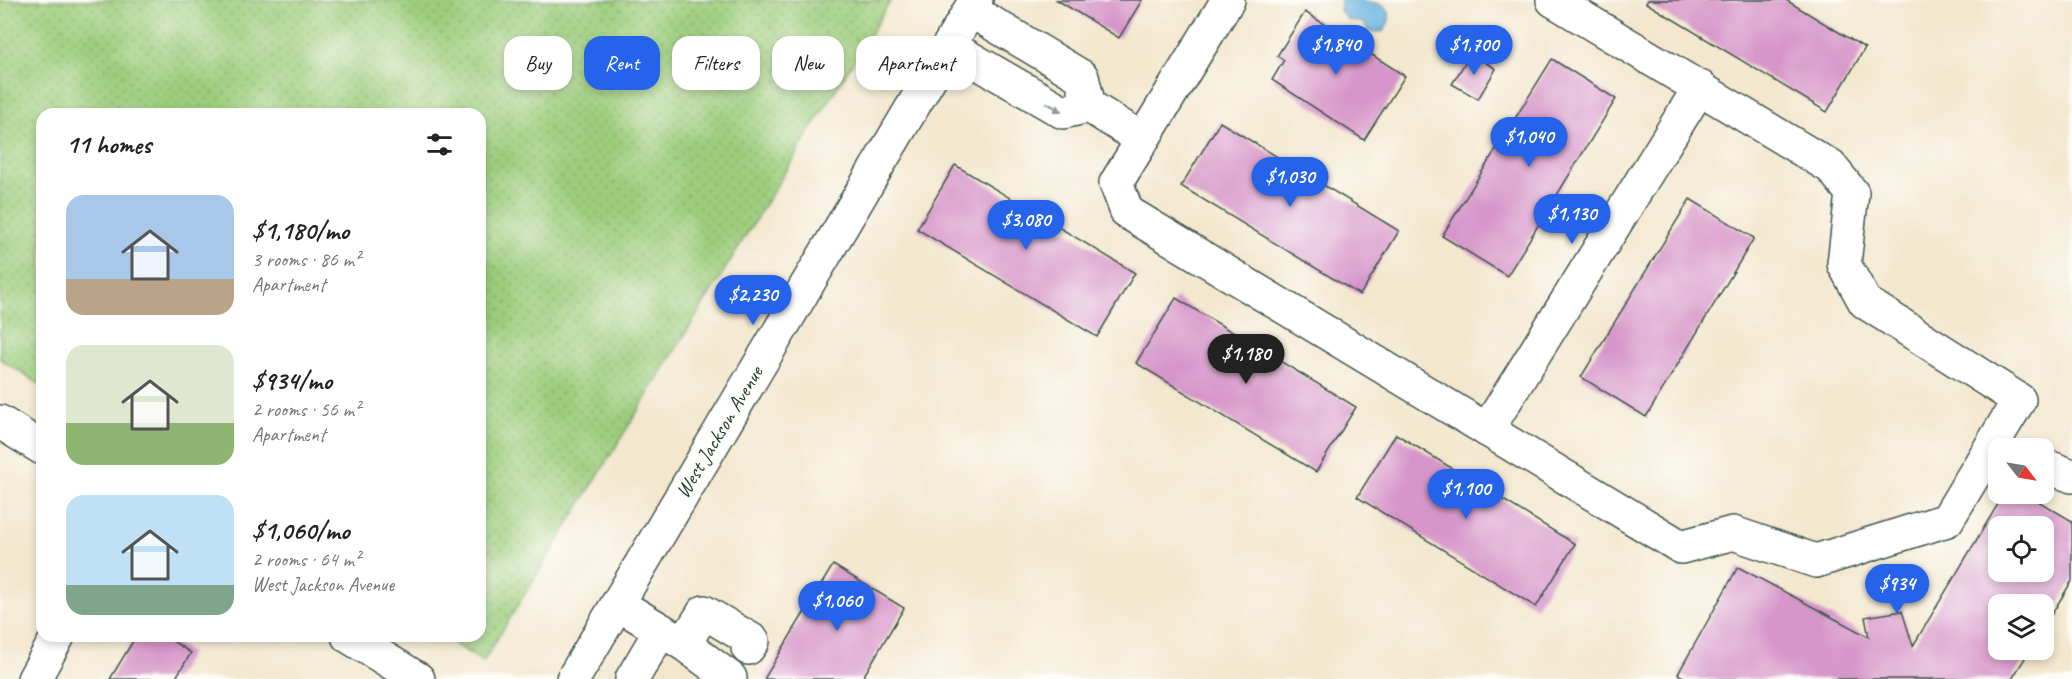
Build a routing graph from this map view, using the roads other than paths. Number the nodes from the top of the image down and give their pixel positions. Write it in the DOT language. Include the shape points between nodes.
graph roads {
  1 [pos="1227,0"];
  2 [pos="1553,0"];
  3 [pos="973,5"];
  4 [pos="955,36"];
  5 [pos="976,62"];
  6 [pos="1700,87"];
  7 [pos="923,90"];
  8 [pos="1089,106"];
  9 [pos="1142,139"];
  10 [pos="0,422"];
  11 [pos="1487,429"];
  12 [pos="2000,438"];
  13 [pos="36,443"];
  14 [pos="1988,458"];
  15 [pos="2054,469"];
  16 [pos="2072,476"];
  17 [pos="618,604"];
  18 [pos="673,637"];
  19 [pos="55,642"];
  20 [pos="356,642"];
  21 [pos="735,669"];
  22 [pos="403,675"];
  23 [pos="34,679"];
  24 [pos="573,679"];
  25 [pos="632,679"];
  1 -- 9 [label="street"];
  2 -- 6 [label="street"];
  3 -- 4 [label="street, West Jackson Avenue"];
  3 -- 8 [label="street" via="1082,78"];
  5 -- 8 [label="street, one-way" via="1063,112"];
  6 -- 11 [label="street"];
  6 -- 12 [label="street" via="1831,167 1852,193 1844,264 1864,302 2019,400"];
  7 -- 17 [label="street, West Jackson Avenue"];
  8 -- 9 [label="street"];
  9 -- 11 [label="street" via="1116,183 1127,212"];
  10 -- 13 [label="street"];
  11 -- 14 [label="street" via="1681,547 1733,533 1816,561 1947,520"];
  15 -- 16 [label="street"];
  17 -- 18 [label="street"];
  17 -- 24 [label="street, West Jackson Avenue"];
  18 -- 21 [label="street"];
  18 -- 21 [label="street" via="704,612 753,640"];
  18 -- 25 [label="street"];
  19 -- 23 [label="street"];
  20 -- 22 [label="street"];
}
